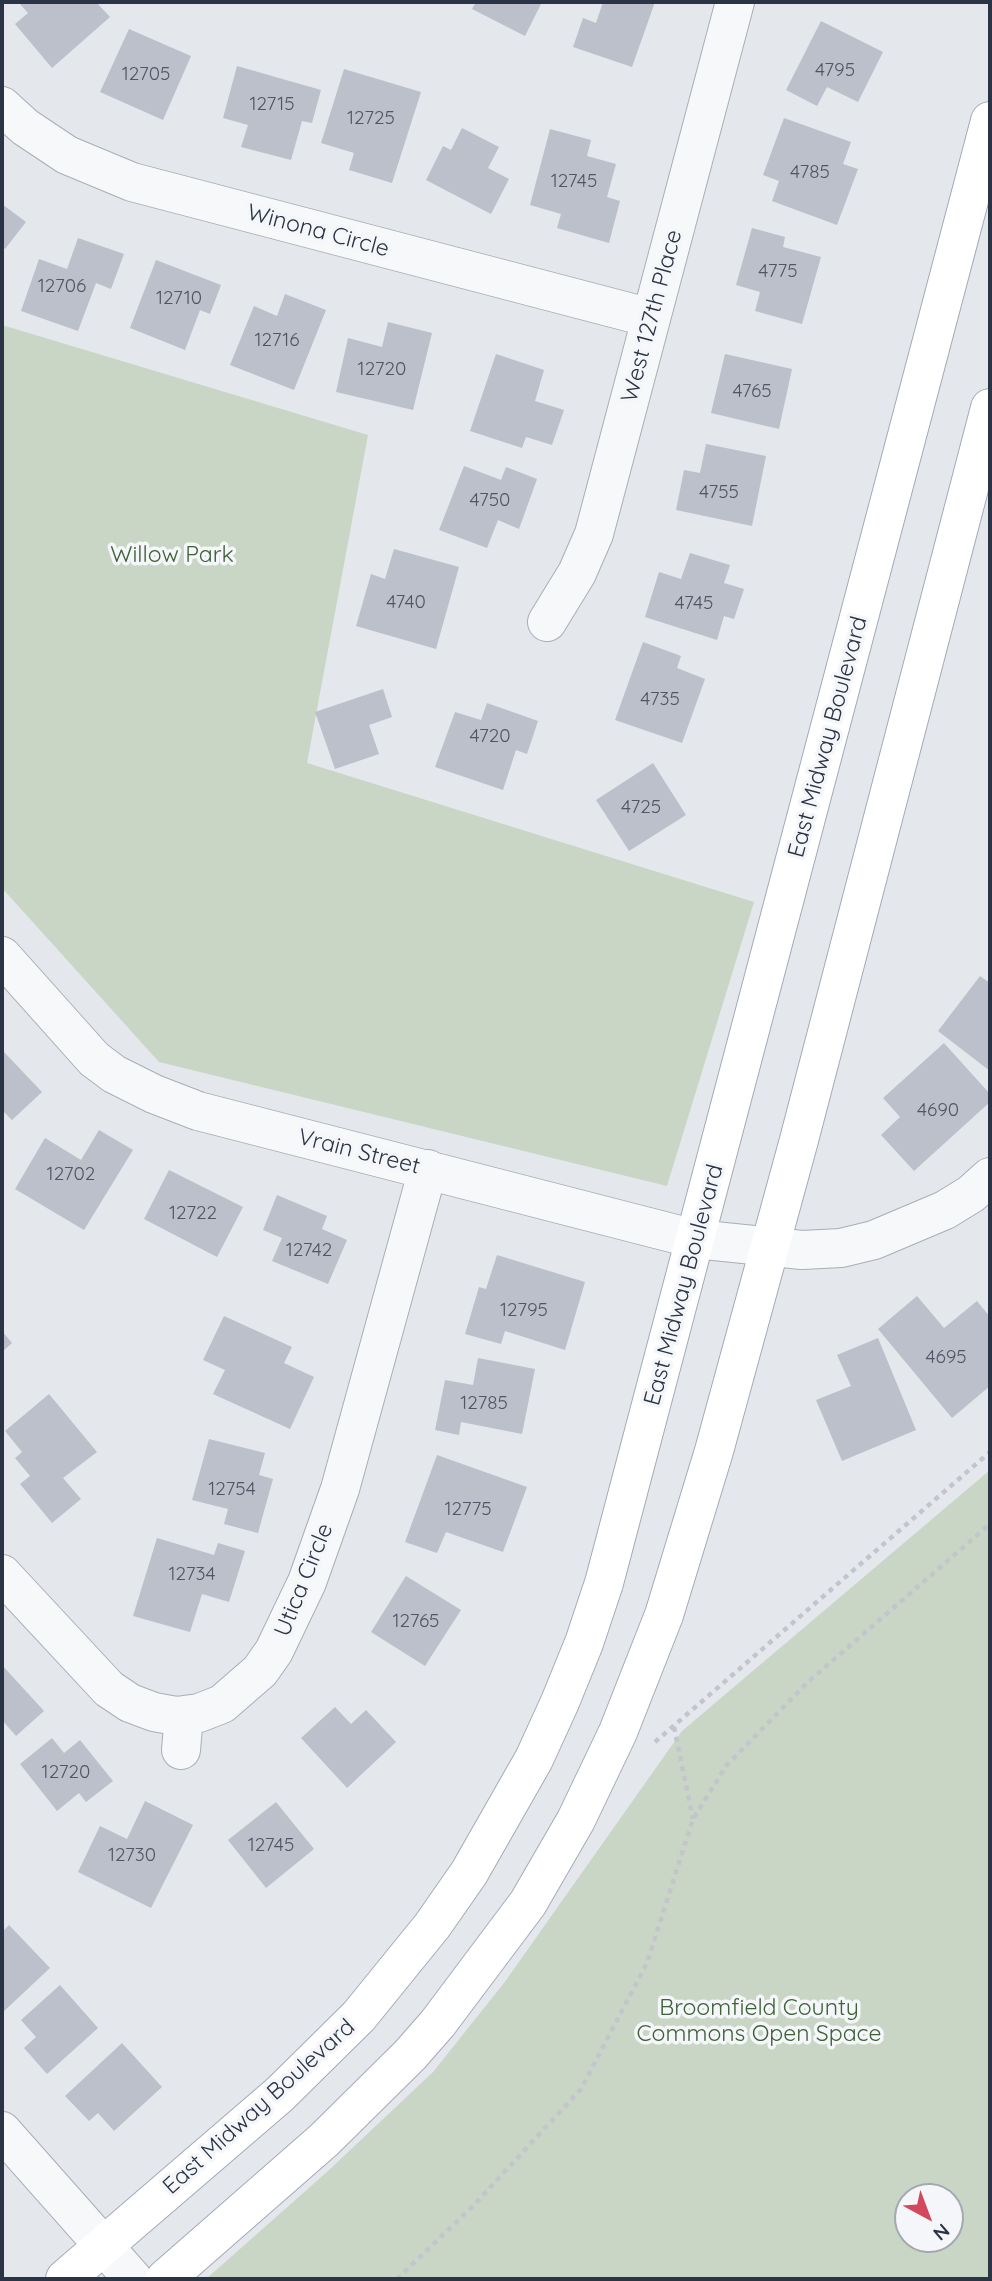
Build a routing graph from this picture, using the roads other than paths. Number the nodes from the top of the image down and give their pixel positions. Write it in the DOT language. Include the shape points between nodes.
graph roads {
  1 [pos="735,2"];
  2 [pos="2,106"];
  3 [pos="990,121"];
  4 [pos="651,318"];
  5 [pos="990,408"];
  6 [pos="547,621"];
  7 [pos="2,956"];
  8 [pos="428,1169"];
  9 [pos="990,1177"];
  10 [pos="695,1239"];
  11 [pos="769,1247"];
  12 [pos="2,1574"];
  13 [pos="2,2132"];
  14 [pos="104,2246"];
  15 [pos="65,2279"];
  16 [pos="133,2279"];
  17 [pos="165,2279"];
  1 -- 4 [label="street, West 127th Place"];
  2 -- 4 [label="street, Winona Circle" via="67,155 132,182"];
  3 -- 10 [label="main road, East Midway Boulevard"];
  4 -- 6 [label="street, West 127th Place" via="594,534 577,573"];
  5 -- 11 [label="main road"];
  7 -- 8 [label="street, Vrain Street" via="94,1059 154,1094 198,1111"];
  8 -- 10 [label="street, Vrain Street"];
  8 -- 12 [label="street, Utica Circle" via="340,1489 307,1581 260,1671 222,1704 199,1713 182,1732 109,1689"];
  9 -- 11 [label="street, Vrain Street" via="945,1210 874,1240 841,1248"];
  10 -- 11 [label="street, Vrain Street"];
  10 -- 14 [label="main road, East Midway Boulevard" via="596,1607 560,1702 501,1819 432,1926 359,2016 280,2094"];
  11 -- 17 [label="main road" via="664,1615 618,1732 576,1820 528,1903 410,2055 324,2140"];
  13 -- 14 [label="street"];
  14 -- 15 [label="main road, East Midway Boulevard"];
  14 -- 16 [label="street"];
}
